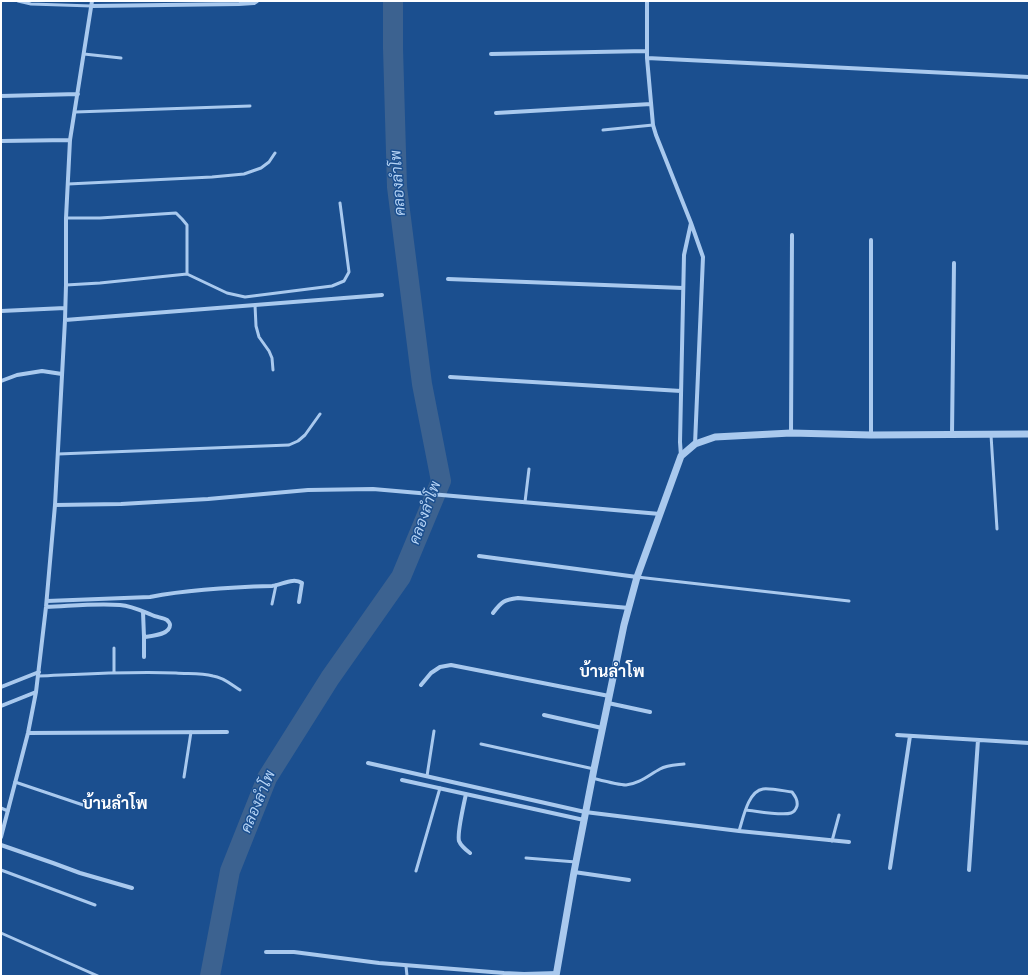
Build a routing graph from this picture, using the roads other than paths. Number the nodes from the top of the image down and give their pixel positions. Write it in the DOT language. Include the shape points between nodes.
graph roads {
  1 [pos="18,1"];
  2 [pos="258,1"];
  3 [pos="647,1"];
  4 [pos="92,3"];
  5 [pos="647,51"];
  6 [pos="84,54"];
  7 [pos="491,54"];
  8 [pos="121,58"];
  9 [pos="647,58"];
  10 [pos="1029,77"];
  11 [pos="78,94"];
  12 [pos="1,96"];
  13 [pos="651,104"];
  14 [pos="250,106"];
  15 [pos="75,112"];
  16 [pos="496,113"];
  17 [pos="653,125"];
  18 [pos="603,130"];
  19 [pos="70,140"];
  20 [pos="1,141"];
  21 [pos="275,153"];
  22 [pos="68,184"];
  23 [pos="340,203"];
  24 [pos="66,218"];
  25 [pos="691,223"];
  26 [pos="792,235"];
  27 [pos="872,240"];
  28 [pos="954,263"];
  29 [pos="187,274"];
  30 [pos="448,278"];
  31 [pos="66,285"];
  32 [pos="683,288"];
  33 [pos="382,295"];
  34 [pos="255,305"];
  35 [pos="65,308"];
  36 [pos="1,311"];
  37 [pos="65,320"];
  38 [pos="273,370"];
  39 [pos="62,374"];
  40 [pos="450,376"];
  41 [pos="1,381"];
  42 [pos="681,391"];
  43 [pos="320,414"];
  44 [pos="791,433"];
  45 [pos="952,434"];
  46 [pos="991,434"];
  47 [pos="1029,434"];
  48 [pos="871,435"];
  49 [pos="696,444"];
  50 [pos="58,454"];
  51 [pos="681,456"];
  52 [pos="529,470"];
  53 [pos="525,502"];
  54 [pos="55,505"];
  55 [pos="660,514"];
  56 [pos="997,529"];
  57 [pos="479,556"];
  58 [pos="637,577"];
  59 [pos="276,585"];
  60 [pos="47,601"];
  61 [pos="849,601"];
  62 [pos="299,602"];
  63 [pos="272,604"];
  64 [pos="46,607"];
  65 [pos="629,608"];
  66 [pos="143,612"];
  67 [pos="493,613"];
  68 [pos="144,637"];
  69 [pos="114,648"];
  70 [pos="144,657"];
  71 [pos="114,672"];
  72 [pos="39,674"];
  73 [pos="421,685"];
  74 [pos="1,687"];
  75 [pos="240,690"];
  76 [pos="36,692"];
  77 [pos="608,700"];
  78 [pos="1,706"];
  79 [pos="650,712"];
  80 [pos="544,715"];
  81 [pos="602,728"];
  82 [pos="434,731"];
  83 [pos="191,732"];
  84 [pos="227,732"];
  85 [pos="28,733"];
  86 [pos="897,735"];
  87 [pos="910,736"];
  88 [pos="978,740"];
  89 [pos="1029,742"];
  90 [pos="481,744"];
  91 [pos="368,763"];
  92 [pos="684,764"];
  93 [pos="594,769"];
  94 [pos="427,776"];
  95 [pos="184,777"];
  96 [pos="592,778"];
  97 [pos="402,780"];
  98 [pos="15,782"];
  99 [pos="440,788"];
  100 [pos="466,794"];
  101 [pos="89,807"];
  102 [pos="1,808"];
  103 [pos="746,810"];
  104 [pos="8,811"];
  105 [pos="586,812"];
  106 [pos="839,815"];
  107 [pos="584,820"];
  108 [pos="738,831"];
  109 [pos="1,837"];
  110 [pos="832,840"];
  111 [pos="849,842"];
  112 [pos="1,845"];
  113 [pos="470,853"];
  114 [pos="526,858"];
  115 [pos="576,862"];
  116 [pos="890,868"];
  117 [pos="1,870"];
  118 [pos="969,870"];
  119 [pos="416,871"];
  120 [pos="574,872"];
  121 [pos="629,880"];
  122 [pos="132,888"];
  123 [pos="95,905"];
  124 [pos="1,933"];
  125 [pos="266,952"];
  126 [pos="406,966"];
  127 [pos="557,974"];
  128 [pos="98,976"];
  129 [pos="407,976"];
  1 -- 4 [label="lane" via="31,4"];
  2 -- 4 [label="street" via="239,4"];
  3 -- 5 [label="street"];
  4 -- 6 [label="street"];
  5 -- 7 [label="street"];
  5 -- 9 [label="street"];
  6 -- 8 [label="lane"];
  6 -- 11 [label="street"];
  9 -- 10 [label="street"];
  9 -- 13 [label="street"];
  11 -- 12 [label="street"];
  11 -- 15 [label="street"];
  13 -- 16 [label="street"];
  13 -- 17 [label="street"];
  14 -- 15 [label="lane"];
  15 -- 19 [label="street"];
  17 -- 18 [label="lane"];
  17 -- 25 [label="street"];
  19 -- 20 [label="street"];
  19 -- 22 [label="street"];
  21 -- 22 [label="lane" via="269,162 244,174"];
  22 -- 24 [label="street"];
  23 -- 29 [label="lane" via="349,272 344,281 332,286 245,297 227,293"];
  24 -- 29 [label="lane" via="176,213 187,225"];
  24 -- 31 [label="street"];
  25 -- 32 [label="street" via="684,255"];
  25 -- 49 [label="street" via="703,257"];
  26 -- 44 [label="street"];
  27 -- 48 [label="street"];
  28 -- 45 [label="street"];
  29 -- 31 [label="lane"];
  30 -- 32 [label="street"];
  31 -- 35 [label="street"];
  32 -- 42 [label="street"];
  33 -- 34 [label="street"];
  34 -- 37 [label="street"];
  34 -- 38 [label="lane" via="259,337 272,358"];
  35 -- 36 [label="street"];
  35 -- 37 [label="street"];
  37 -- 39 [label="street"];
  39 -- 41 [label="street" via="42,371 17,375"];
  39 -- 50 [label="street"];
  40 -- 42 [label="street"];
  42 -- 51 [label="street"];
  43 -- 50 [label="lane" via="305,435 289,445"];
  44 -- 48 [label="street"];
  44 -- 49 [label="street" via="715,437"];
  45 -- 46 [label="street"];
  45 -- 48 [label="street"];
  46 -- 47 [label="street"];
  46 -- 56 [label="lane"];
  49 -- 51 [label="street"];
  50 -- 54 [label="street"];
  51 -- 55 [label="street"];
  52 -- 53 [label="lane"];
  53 -- 54 [label="street" via="373,489 308,490 121,504"];
  53 -- 55 [label="street"];
  54 -- 60 [label="street"];
  55 -- 58 [label="street"];
  57 -- 58 [label="street"];
  58 -- 61 [label="lane"];
  58 -- 65 [label="street"];
  59 -- 60 [label="street" via="196,590 150,597"];
  59 -- 62 [label="street" via="300,581 302,587"];
  59 -- 63 [label="lane"];
  60 -- 64 [label="street"];
  64 -- 66 [label="street" via="120,605"];
  64 -- 72 [label="street"];
  65 -- 67 [label="street" via="518,598 507,599"];
  65 -- 77 [label="street"];
  66 -- 68 [label="street"];
  66 -- 68 [label="street" via="166,619 170,625 166,632"];
  68 -- 70 [label="street"];
  69 -- 71 [label="lane"];
  71 -- 72 [label="lane"];
  71 -- 75 [label="lane" via="214,676"];
  72 -- 74 [label="street"];
  72 -- 76 [label="street"];
  73 -- 77 [label="street" via="440,667 451,665"];
  76 -- 78 [label="street"];
  76 -- 85 [label="street"];
  77 -- 79 [label="street"];
  77 -- 81 [label="street"];
  80 -- 81 [label="street"];
  81 -- 93 [label="street"];
  82 -- 94 [label="lane"];
  83 -- 84 [label="street"];
  83 -- 85 [label="street"];
  83 -- 95 [label="lane"];
  85 -- 98 [label="street"];
  86 -- 87 [label="street"];
  87 -- 88 [label="street"];
  87 -- 116 [label="street"];
  88 -- 89 [label="street"];
  88 -- 118 [label="street"];
  90 -- 93 [label="lane"];
  91 -- 94 [label="street"];
  92 -- 96 [label="lane" via="664,767 647,778 625,785"];
  93 -- 96 [label="street"];
  94 -- 105 [label="street"];
  96 -- 105 [label="street"];
  97 -- 99 [label="street"];
  98 -- 101 [label="lane"];
  98 -- 104 [label="street"];
  99 -- 100 [label="street"];
  99 -- 119 [label="lane"];
  100 -- 107 [label="street"];
  100 -- 113 [label="street" via="459,841"];
  102 -- 104 [label="lane"];
  103 -- 103 [label="lane" via="751,797 756,791 763,789 792,792 798,805 795,810 783,814"];
  103 -- 108 [label="lane"];
  104 -- 109 [label="street"];
  105 -- 107 [label="street"];
  105 -- 108 [label="street"];
  106 -- 110 [label="lane"];
  107 -- 115 [label="street"];
  108 -- 110 [label="street"];
  110 -- 111 [label="street"];
  112 -- 122 [label="street"];
  114 -- 115 [label="lane"];
  115 -- 120 [label="street"];
  117 -- 123 [label="lane"];
  120 -- 121 [label="street"];
  120 -- 127 [label="street"];
  124 -- 128 [label="lane"];
  125 -- 126 [label="street" via="294,952"];
  126 -- 127 [label="street"];
  126 -- 129 [label="lane"];
}
